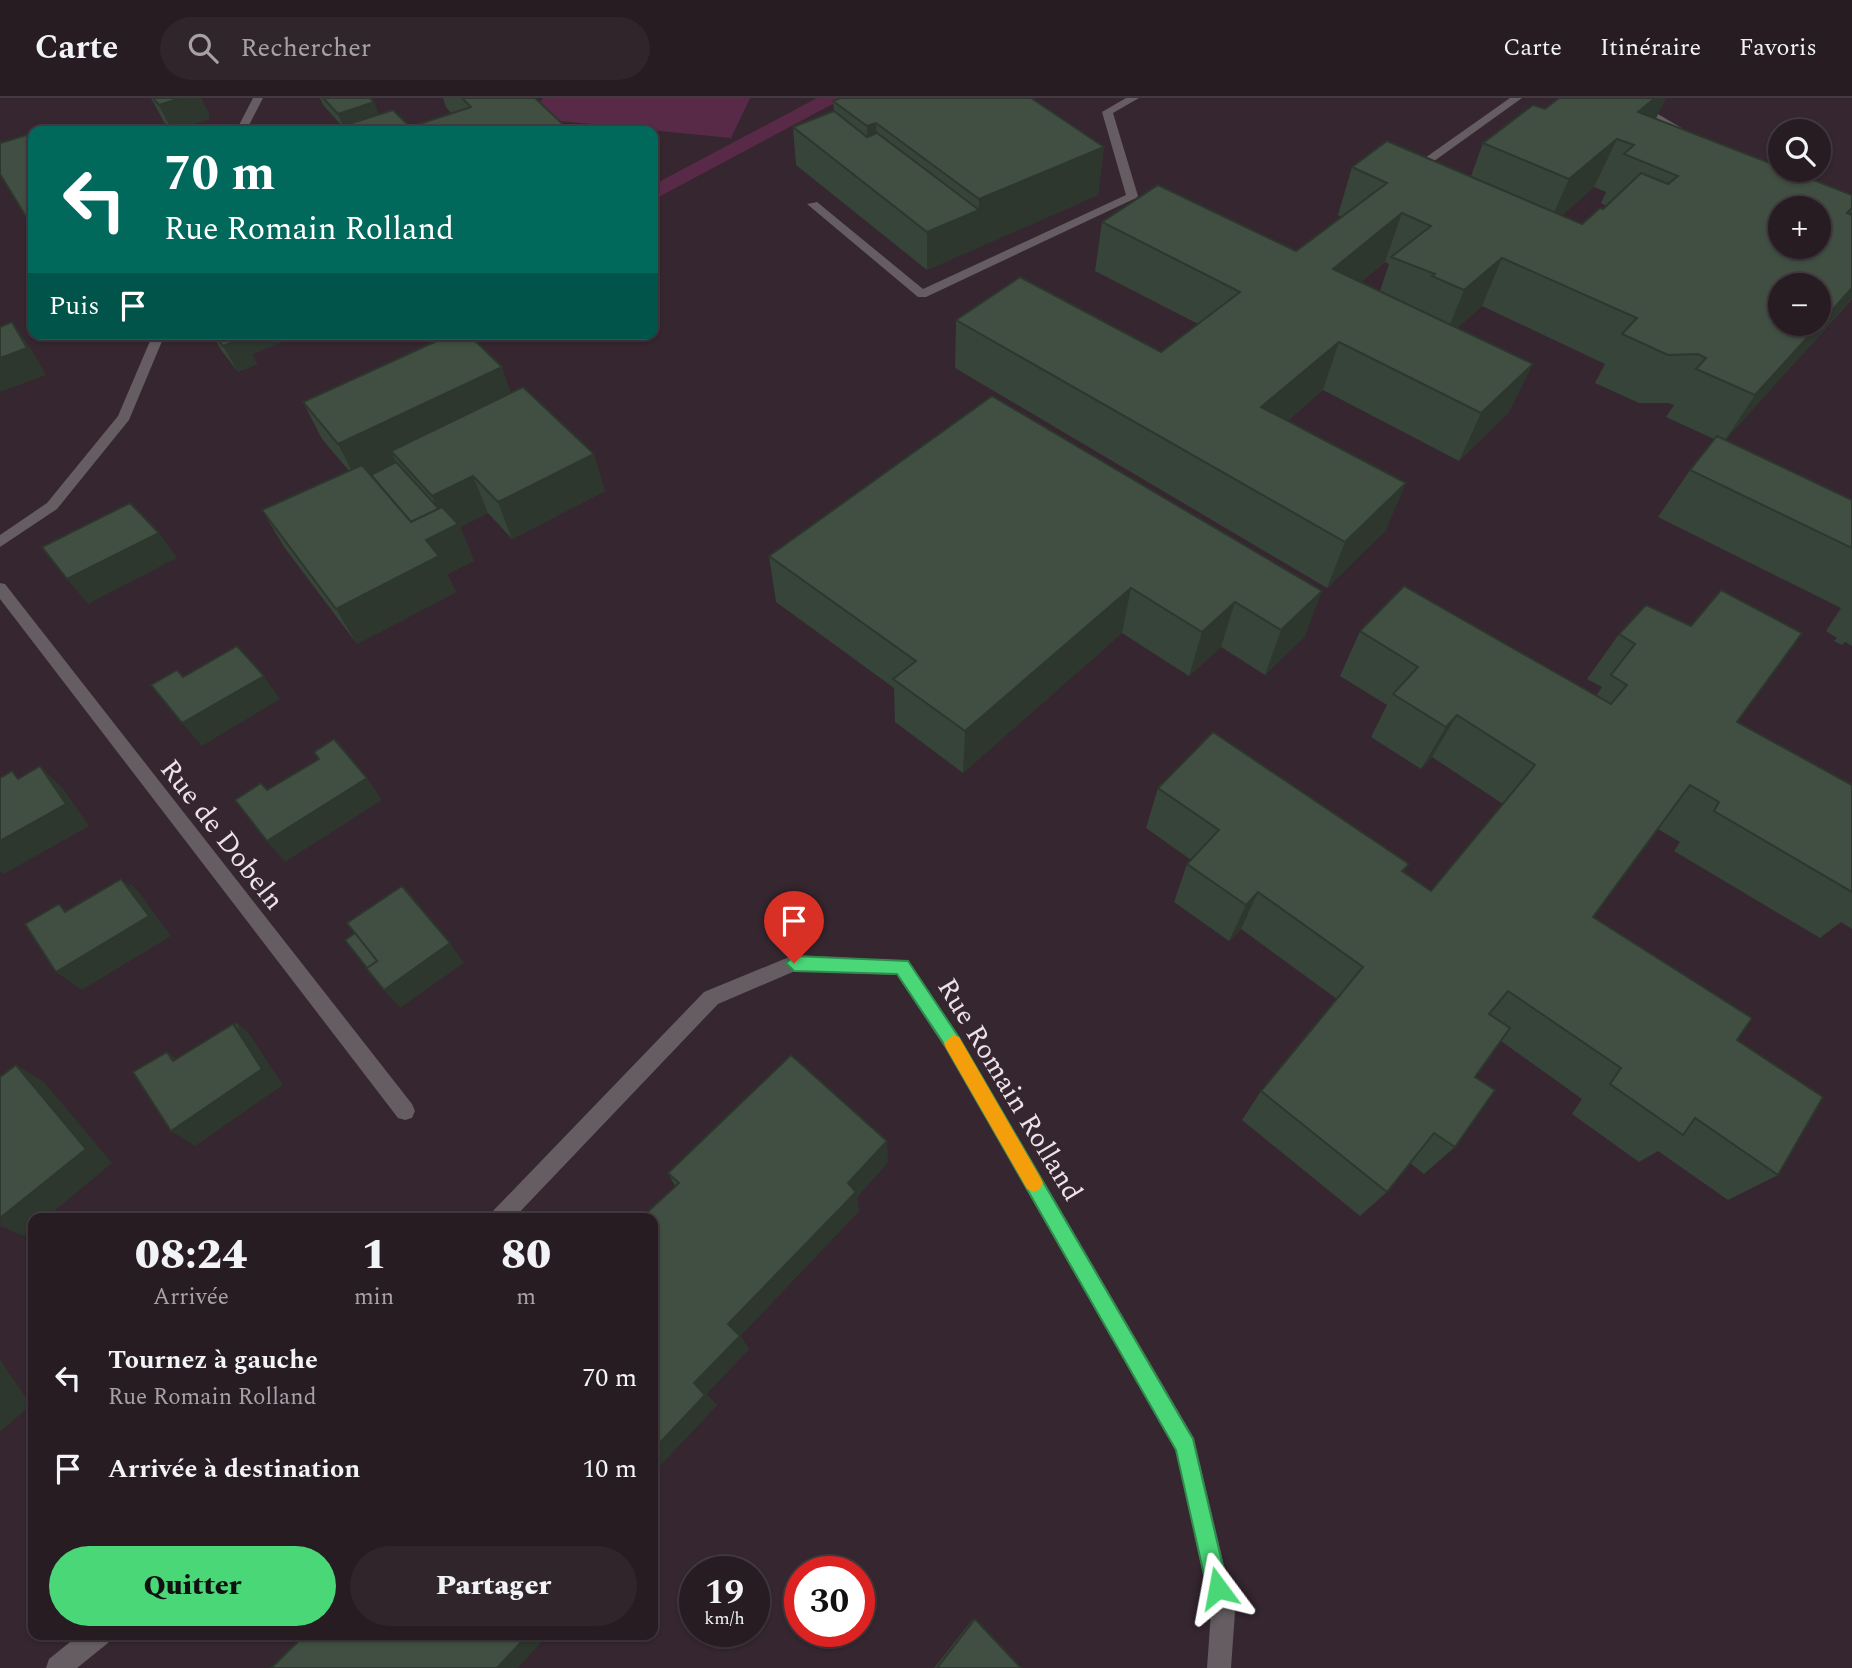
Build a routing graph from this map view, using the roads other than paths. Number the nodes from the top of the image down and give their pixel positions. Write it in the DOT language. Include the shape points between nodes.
graph roads {
  1 [pos="258,98"];
  2 [pos="1134,98"];
  3 [pos="1517,98"];
  4 [pos="1623,98"];
  5 [pos="244,126"];
  6 [pos="1696,139"];
  7 [pos="1419,167"];
  8 [pos="813,204"];
  9 [pos="156,340"];
  10 [pos="0,542"];
  11 [pos="0,588"];
  12 [pos="405,1111"];
  13 [pos="505,1213"];
  14 [pos="92,1640"];
  15 [pos="58,1668"];
  16 [pos="1219,1668"];
  1 -- 5 [label="street"];
  2 -- 8 [label="street" via="1107,112 1132,196 922,294"];
  3 -- 7 [label="street"];
  4 -- 6 [label="street"];
  9 -- 10 [label="street" via="124,417 52,506"];
  11 -- 12 [label="street, Rue de Dobeln"];
  13 -- 16 [label="street, Rue Romain Rolland" via="711,998 794,963 902,967 952,1042 1186,1446 1223,1612"];
  14 -- 15 [label="street"];
}
